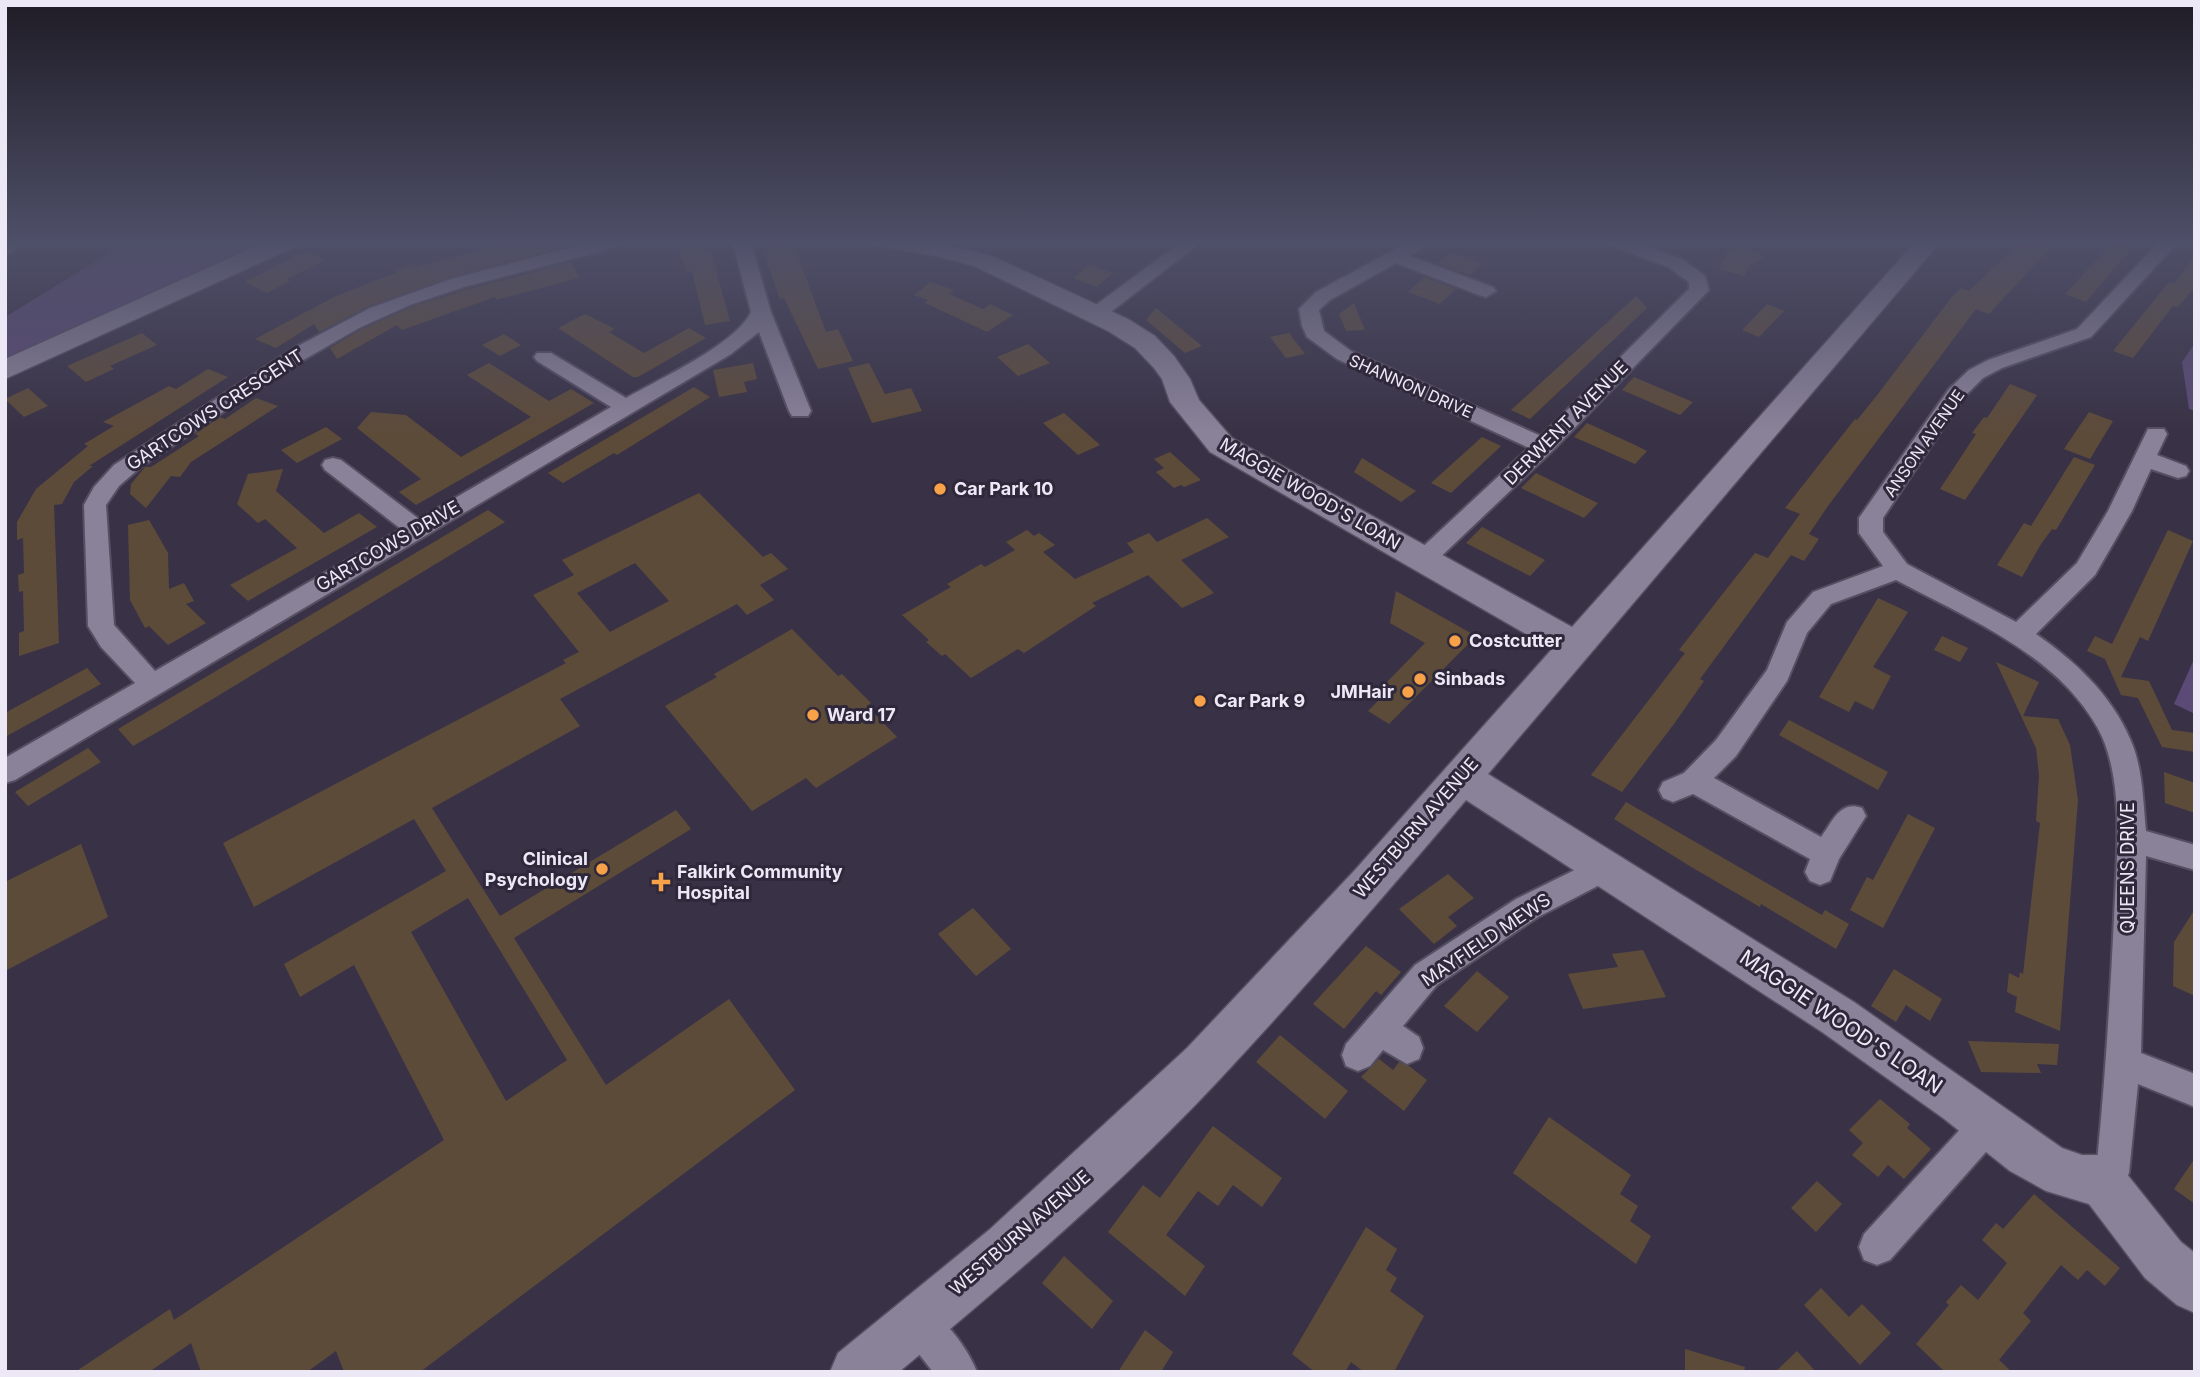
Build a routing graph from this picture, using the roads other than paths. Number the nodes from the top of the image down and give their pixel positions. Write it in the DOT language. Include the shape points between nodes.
graph roads {
  1 [pos="149,304"];
  2 [pos="401,304"];
  3 [pos="759,304"];
  4 [pos="1075,304"];
  5 [pos="1109,304"];
  6 [pos="1315,304"];
  7 [pos="1685,304"];
  8 [pos="1874,304"];
  9 [pos="2111,304"];
  10 [pos="761,312"];
  11 [pos="1096,314"];
  12 [pos="544,357"];
  13 [pos="5,370"];
  14 [pos="626,407"];
  15 [pos="800,411"];
  16 [pos="2156,434"];
  17 [pos="1544,446"];
  18 [pos="2145,458"];
  19 [pos="333,466"];
  20 [pos="2178,471"];
  21 [pos="417,529"];
  22 [pos="1878,544"];
  23 [pos="1423,561"];
  24 [pos="1898,570"];
  25 [pos="2019,635"];
  26 [pos="1575,645"];
  27 [pos="151,684"];
  28 [pos="5,772"];
  29 [pos="1461,776"];
  30 [pos="1852,816"];
  31 [pos="2132,839"];
  32 [pos="2195,858"];
  33 [pos="1605,868"];
  34 [pos="1381,1028"];
  35 [pos="1406,1048"];
  36 [pos="1358,1055"];
  37 [pos="2124,1062"];
  38 [pos="2195,1091"];
  39 [pos="1989,1123"];
  40 [pos="2101,1180"];
  41 [pos="1877,1247"];
  42 [pos="2195,1287"];
  43 [pos="918,1322"];
  44 [pos="857,1372"];
  45 [pos="958,1372"];
  1 -- 13 [label="street"];
  2 -- 27 [label="street, GARTCOWS CRESCENT" via="365,318 278,367 150,451 102,489 95,505 101,626"];
  3 -- 10 [label="street"];
  4 -- 11 [label="street, MAGGIE WOOD'S LOAN"];
  5 -- 11 [label="street"];
  6 -- 17 [label="street, SHANNON DRIVE" via="1310,309 1310,327 1344,355"];
  7 -- 17 [label="street, DERWENT AVENUE"];
  8 -- 26 [label="street, WESTBURN AVENUE"];
  9 -- 22 [label="street, ANSON AVENUE" via="2084,333 1995,364 1976,374 1956,394 1871,518 1871,533"];
  10 -- 14 [label="street, GARTCOWS DRIVE" via="744,337"];
  10 -- 15 [label="street"];
  11 -- 23 [label="street, MAGGIE WOOD'S LOAN" via="1144,342 1164,362 1185,402 1221,445"];
  12 -- 14 [label="street"];
  14 -- 21 [label="street, GARTCOWS DRIVE"];
  16 -- 18 [label="street"];
  17 -- 23 [label="street, DERWENT AVENUE"];
  18 -- 20 [label="street"];
  18 -- 25 [label="street" via="2086,569"];
  19 -- 21 [label="street"];
  21 -- 27 [label="street, GARTCOWS DRIVE"];
  22 -- 24 [label="street, QUEENS DRIVE"];
  23 -- 26 [label="street, MAGGIE WOOD'S LOAN"];
  24 -- 25 [label="street, QUEENS DRIVE"];
  24 -- 30 [label="street" via="1822,598 1796,629 1778,674 1733,738 1684,785 1823,863"];
  25 -- 31 [label="street, QUEENS DRIVE" via="2077,681 2118,742"];
  26 -- 29 [label="street, WESTBURN AVENUE"];
  27 -- 28 [label="street, GARTCOWS DRIVE"];
  29 -- 33 [label="street, MAGGIE WOOD'S LOAN"];
  29 -- 43 [label="street, WESTBURN AVENUE" via="1369,884 1203,1064 1067,1193"];
  31 -- 32 [label="street"];
  31 -- 37 [label="street, QUEENS DRIVE"];
  33 -- 34 [label="street, MAYFIELD MEWS" via="1527,908 1426,975"];
  33 -- 39 [label="street, MAGGIE WOOD'S LOAN" via="1817,1004"];
  34 -- 35 [label="street"];
  34 -- 36 [label="street, MAYFIELD MEWS"];
  37 -- 38 [label="street"];
  37 -- 40 [label="street, QUEENS DRIVE" via="2111,1173"];
  39 -- 40 [label="street, MAGGIE WOOD'S LOAN" via="2065,1176"];
  39 -- 41 [label="street"];
  40 -- 42 [label="street" via="2164,1261"];
  43 -- 44 [label="street, WESTBURN AVENUE"];
  43 -- 45 [label="street"];
}
